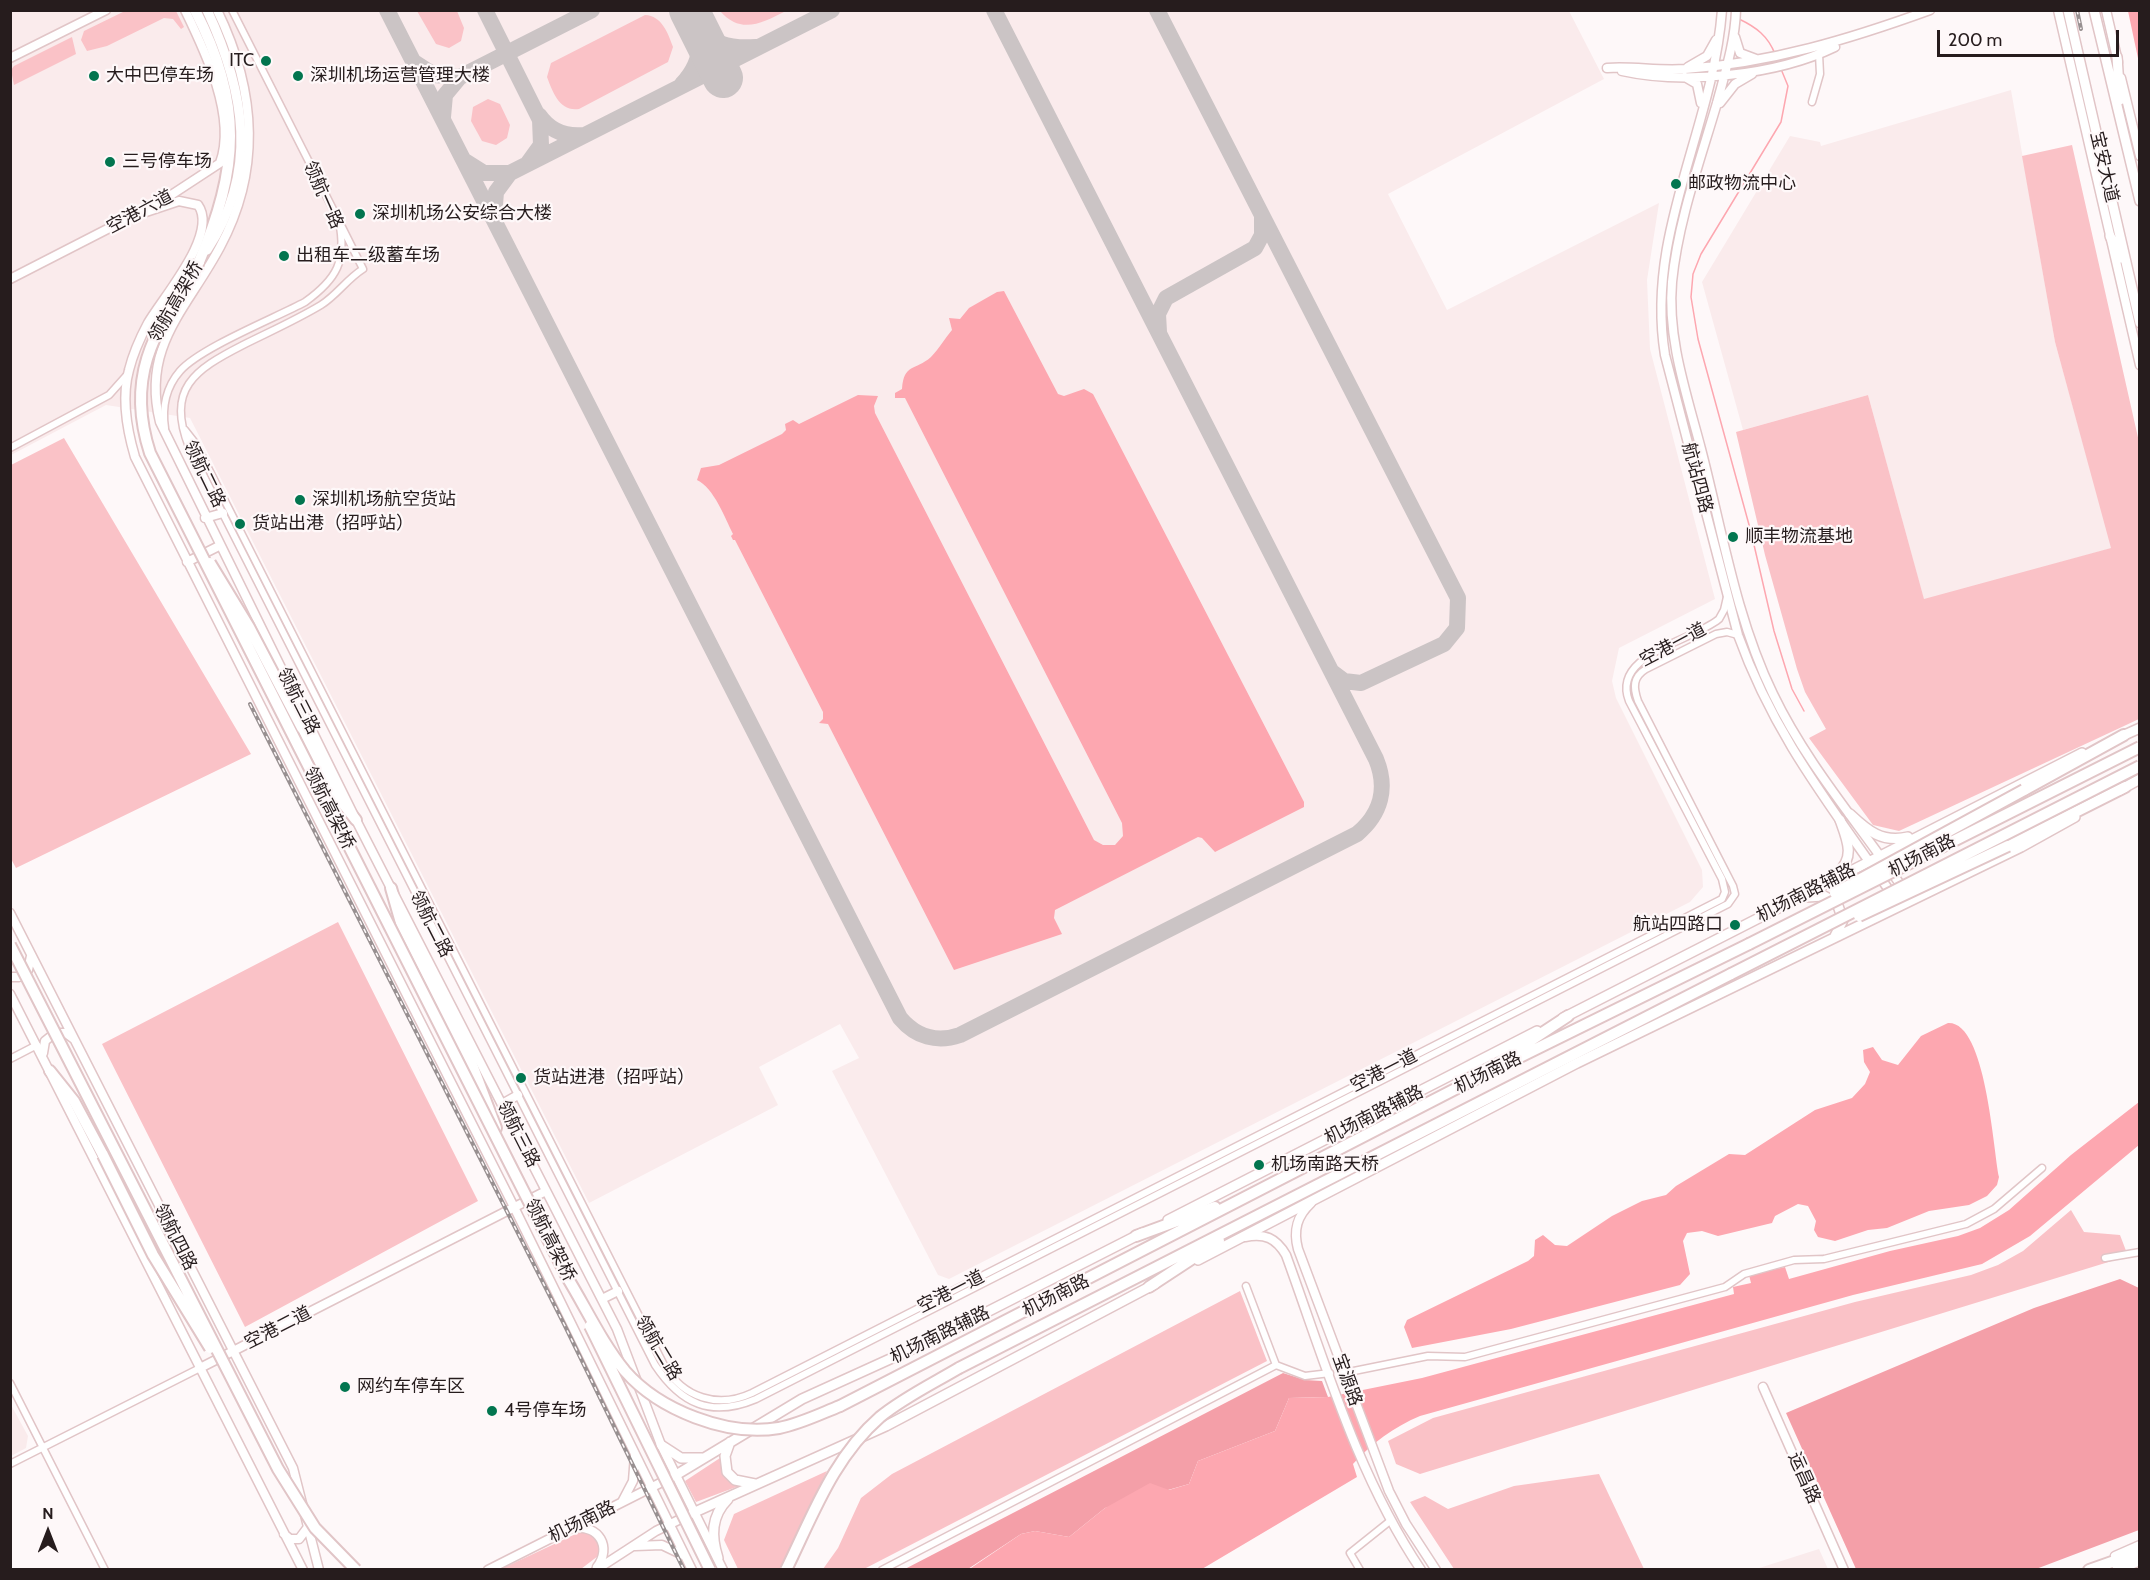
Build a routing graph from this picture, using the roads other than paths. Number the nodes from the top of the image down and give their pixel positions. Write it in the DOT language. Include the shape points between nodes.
graph roads {
  1 [pos="106,10"];
  2 [pos="185,10"];
  3 [pos="195,10"];
  4 [pos="207,10"];
  5 [pos="217,10"];
  6 [pos="232,10"];
  7 [pos="1722,10"];
  8 [pos="1736,10"];
  9 [pos="1930,10"];
  10 [pos="2058,10"];
  11 [pos="2068,10"];
  12 [pos="2094,10"];
  13 [pos="2106,10"];
  14 [pos="1720,28"];
  15 [pos="1734,33"];
  16 [pos="1854,38"];
  17 [pos="1819,54"];
  18 [pos="1803,56"];
  19 [pos="2117,57"];
  20 [pos="10,58"];
  21 [pos="1766,60"];
  22 [pos="1726,69"];
  23 [pos="1713,70"];
  24 [pos="1764,70"];
  25 [pos="1682,73"];
  26 [pos="1812,102"];
  27 [pos="1714,112"];
  28 [pos="1700,116"];
  29 [pos="2122,129"];
  30 [pos="2139,156"];
  31 [pos="2139,201"];
  32 [pos="140,214"];
  33 [pos="339,221"];
  34 [pos="2110,236"];
  35 [pos="196,267"];
  36 [pos="2127,269"];
  37 [pos="10,279"];
  38 [pos="2139,323"];
  39 [pos="143,333"];
  40 [pos="164,342"];
  41 [pos="2139,365"];
  42 [pos="128,373"];
  43 [pos="182,426"];
  44 [pos="10,448"];
  45 [pos="171,448"];
  46 [pos="223,513"];
  47 [pos="205,518"];
  48 [pos="219,546"];
  49 [pos="196,547"];
  50 [pos="187,562"];
  51 [pos="1727,594"];
  52 [pos="1738,635"];
  53 [pos="2139,728"];
  54 [pos="2124,735"];
  55 [pos="2139,747"];
  56 [pos="2139,766"];
  57 [pos="2139,779"];
  58 [pos="2125,787"];
  59 [pos="1850,814"];
  60 [pos="356,820"];
  61 [pos="1840,820"];
  62 [pos="1927,831"];
  63 [pos="1880,855"];
  64 [pos="1869,861"];
  65 [pos="391,888"];
  66 [pos="1816,889"];
  67 [pos="1911,900"];
  68 [pos="1783,906"];
  69 [pos="1900,906"];
  70 [pos="10,913"];
  71 [pos="1833,938"];
  72 [pos="1749,944"];
  73 [pos="10,945"];
  74 [pos="31,952"];
  75 [pos="1757,960"];
  76 [pos="10,977"];
  77 [pos="10,994"];
  78 [pos="1568,1016"];
  79 [pos="76,1041"];
  80 [pos="37,1045"];
  81 [pos="44,1058"];
  82 [pos="10,1059"];
  83 [pos="50,1071"];
  84 [pos="1465,1084"];
  85 [pos="518,1095"];
  86 [pos="502,1104"];
  87 [pos="503,1148"];
  88 [pos="2042,1168"];
  89 [pos="1260,1190"];
  90 [pos="546,1191"];
  91 [pos="1326,1192"];
  92 [pos="514,1207"];
  93 [pos="1271,1208"];
  94 [pos="1136,1236"];
  95 [pos="1230,1242"];
  96 [pos="1298,1249"];
  97 [pos="2139,1252"];
  98 [pos="1286,1255"];
  99 [pos="2105,1258"];
  100 [pos="567,1277"];
  101 [pos="1246,1286"];
  102 [pos="1149,1287"];
  103 [pos="618,1291"];
  104 [pos="602,1299"];
  105 [pos="233,1351"];
  106 [pos="1276,1365"];
  107 [pos="200,1368"];
  108 [pos="1330,1373"];
  109 [pos="1344,1373"];
  110 [pos="10,1383"];
  111 [pos="1763,1387"];
  112 [pos="240,1394"];
  113 [pos="699,1397"];
  114 [pos="701,1406"];
  115 [pos="840,1406"];
  116 [pos="730,1442"];
  117 [pos="661,1445"];
  118 [pos="44,1447"];
  119 [pos="635,1454"];
  120 [pos="707,1457"];
  121 [pos="10,1464"];
  122 [pos="676,1475"];
  123 [pos="758,1484"];
  124 [pos="652,1488"];
  125 [pos="733,1495"];
  126 [pos="618,1504"];
  127 [pos="695,1512"];
  128 [pos="1390,1521"];
  129 [pos="670,1524"];
  130 [pos="308,1527"];
  131 [pos="568,1529"];
  132 [pos="284,1534"];
  133 [pos="2139,1545"];
  134 [pos="632,1547"];
  135 [pos="2139,1552"];
  136 [pos="686,1556"];
  137 [pos="718,1558"];
  138 [pos="2139,1560"];
  139 [pos="105,1569"];
  140 [pos="303,1569"];
  141 [pos="319,1569"];
  142 [pos="356,1569"];
  143 [pos="488,1569"];
  144 [pos="595,1569"];
  145 [pos="692,1569"];
  146 [pos="710,1569"];
  147 [pos="723,1569"];
  148 [pos="786,1569"];
  149 [pos="882,1569"];
  150 [pos="1360,1569"];
  151 [pos="1421,1569"];
  152 [pos="1436,1569"];
  153 [pos="1844,1569"];
  154 [pos="2084,1569"];
  155 [pos="2089,1569"];
  156 [pos="2117,1569"];
  1 -- 20 [label="street"];
  2 -- 32 [label="street, 空港六道" via="217,86 222,157 216,168"];
  3 -- 35 [label="highway" via="215,53 228,102 230,160 220,206"];
  4 -- 35 [label="main road, 领航高架桥" via="234,78 241,149 237,182 226,216"];
  5 -- 35 [label="street, 领航三路" via="243,77 250,139 247,173 228,232"];
  6 -- 33 [label="street, 领航一路"];
  7 -- 14 [label="street, 航站四路"];
  8 -- 15 [label="street, 航站四路"];
  9 -- 16 [label="street"];
  10 -- 34 [label="street"];
  11 -- 36 [label="main road, 宝安大道"];
  12 -- 29 [label="main road, 宝安大道"];
  13 -- 19 [label="street"];
  14 -- 23 [label="street, 航站四路"];
  14 -- 25 [label="street" via="1707,56"];
  15 -- 21 [label="street" via="1743,56"];
  15 -- 22 [label="street, 航站四路"];
  16 -- 17 [label="street"];
  16 -- 18 [label="street"];
  17 -- 18 [label="street"];
  17 -- 26 [label="street" via="1820,74"];
  18 -- 21 [label="street"];
  18 -- 24 [label="street"];
  19 -- 29 [label="main road"];
  19 -- 30 [label="street"];
  21 -- 22 [label="street"];
  22 -- 23 [label="street"];
  22 -- 24 [label="street"];
  22 -- 27 [label="street, 航站四路"];
  23 -- 25 [label="street"];
  23 -- 28 [label="street, 航站四路"];
  24 -- 27 [label="street" via="1736,84"];
  25 -- 25 [label="street" via="1606,68 1638,74"];
  25 -- 28 [label="street" via="1700,88"];
  27 -- 59 [label="street, 航站四路" via="1674,266 1672,309 1676,349 1755,652 1787,721"];
  28 -- 51 [label="street, 航站四路" via="1668,238 1660,312 1665,355"];
  29 -- 31 [label="main road, 宝安大道"];
  32 -- 35 [label="street, 领航三路" via="179,201 198,205 204,219"];
  32 -- 37 [label="street, 空港六道"];
  33 -- 43 [label="street, 领航二路" via="363,269 321,304 197,371 183,393"];
  33 -- 45 [label="street, 领航一路" via="340,258 334,275 323,288 305,302 198,357 180,372 165,402 164,424"];
  34 -- 36 [label="main road"];
  34 -- 41 [label="street"];
  35 -- 39 [label="street, 领航三路"];
  35 -- 40 [label="street, 领航三路"];
  35 -- 49 [label="highway, 领航高架桥, bridge" via="148,350 140,405 150,453"];
  36 -- 38 [label="main road, 宝安大道"];
  39 -- 40 [label="street" via="147,346 157,347"];
  39 -- 42 [label="street, 领航三路"];
  40 -- 45 [label="street, 领航三路" via="155,374 154,397"];
  42 -- 44 [label="street" via="109,395"];
  42 -- 50 [label="street, 领航三路" via="126,412 130,441"];
  43 -- 46 [label="street, 领航二路"];
  43 -- 113 [label="street, 领航二路" via="201,454 660,1356 678,1383"];
  45 -- 47 [label="street, 领航三路"];
  46 -- 47 [label="street"];
  46 -- 85 [label="street, 领航二路"];
  47 -- 48 [label="street, 领航三路"];
  48 -- 50 [label="street"];
  48 -- 60 [label="street, 领航三路"];
  49 -- 60 [label="highway, bridge" via="222,578 337,796"];
  49 -- 87 [label="highway, 领航高架桥, bridge"];
  50 -- 92 [label="street, 领航三路"];
  51 -- 52 [label="street, 航站四路"];
  51 -- 113 [label="street, 空港一道" via="1719,619 1640,661 1631,669 1625,684 1629,701 1722,879 1722,899 752,1393 733,1400"];
  52 -- 61 [label="street, 航站四路" via="1778,726"];
  52 -- 114 [label="street, 空港一道" via="1716,634 1639,673 1634,685 1638,701 1733,886 1735,894 1728,904 756,1400 727,1408"];
  53 -- 54 [label="main road, 机场南路辅路"];
  54 -- 62 [label="main road, 机场南路辅路"];
  54 -- 72 [label="highway, bridge" via="1876,869"];
  55 -- 72 [label="highway, 机场南路, bridge"];
  56 -- 75 [label="highway, 机场南路, bridge"];
  57 -- 58 [label="main road"];
  58 -- 67 [label="main road" via="2050,832"];
  58 -- 75 [label="highway, bridge" via="2008,846"];
  59 -- 62 [label="main road" via="1873,834 1884,838"];
  59 -- 63 [label="street, 航站四路"];
  60 -- 65 [label="street, 领航三路"];
  61 -- 64 [label="street, 航站四路"];
  61 -- 66 [label="main road" via="1850,849 1848,861 1838,874"];
  62 -- 63 [label="main road, 机场南路辅路"];
  63 -- 64 [label="main road, 机场南路辅路"];
  63 -- 67 [label="street, 航站四路"];
  64 -- 66 [label="main road, 机场南路辅路"];
  64 -- 69 [label="street, 航站四路"];
  65 -- 86 [label="street, 领航三路"];
  65 -- 87 [label="highway, bridge" via="401,923 478,1078"];
  66 -- 68 [label="main road, 机场南路辅路"];
  67 -- 69 [label="main road"];
  68 -- 71 [label="main road" via="1820,895 1834,900 1842,910 1843,920"];
  68 -- 78 [label="main road, 机场南路辅路"];
  69 -- 71 [label="main road"];
  70 -- 74 [label="street, 领航四路"];
  71 -- 91 [label="main road"];
  72 -- 84 [label="highway, 机场南路"];
  73 -- 112 [label="highway, bridge"];
  74 -- 76 [label="street" via="28,970 19,977"];
  74 -- 79 [label="street, 领航四路"];
  75 -- 93 [label="highway, 机场南路, bridge"];
  77 -- 80 [label="street, 领航四路"];
  78 -- 84 [label="highway"];
  78 -- 94 [label="main road, 机场南路辅路"];
  79 -- 81 [label="street" via="66,1033 55,1033 45,1041"];
  79 -- 105 [label="street, 领航四路"];
  80 -- 81 [label="street, 领航四路"];
  80 -- 82 [label="street"];
  81 -- 83 [label="street, 领航四路"];
  83 -- 107 [label="street, 领航四路"];
  83 -- 112 [label="highway, bridge" via="74,1101 163,1271"];
  84 -- 89 [label="highway, 机场南路"];
  85 -- 86 [label="street"];
  85 -- 103 [label="street, 领航二路"];
  86 -- 90 [label="street, 领航三路"];
  87 -- 100 [label="highway, 领航高架桥, bridge"];
  88 -- 109 [label="street" via="1995,1209 1956,1227 1824,1259 1794,1260 1744,1274 1725,1287 1465,1357 1428,1356"];
  89 -- 94 [label="highway"];
  89 -- 115 [label="highway, 机场南路"];
  90 -- 92 [label="street, 空港二道"];
  90 -- 104 [label="street, 领航三路"];
  91 -- 95 [label="main road"];
  91 -- 96 [label="street, 宝源路" via="1299,1216 1295,1232"];
  92 -- 105 [label="street, 空港二道"];
  92 -- 119 [label="street, 领航三路"];
  93 -- 102 [label="highway"];
  93 -- 148 [label="highway, 机场南路, bridge" via="959,1368 881,1417 848,1450 825,1486"];
  94 -- 116 [label="main road, 机场南路辅路" via="934,1340 802,1399"];
  95 -- 98 [label="street, 宝源路" via="1266,1236"];
  95 -- 102 [label="main road"];
  96 -- 98 [label="street" via="1287,1243"];
  96 -- 109 [label="street, 宝源路"];
  97 -- 99 [label="street"];
  98 -- 108 [label="street, 宝源路"];
  100 -- 115 [label="highway, 领航高架桥, bridge" via="626,1371 649,1392 676,1408 734,1427 767,1429"];
  100 -- 146 [label="highway, bridge"];
  101 -- 106 [label="street"];
  102 -- 123 [label="main road" via="886,1426"];
  103 -- 104 [label="street"];
  103 -- 114 [label="street, 领航二路" via="663,1376 680,1394"];
  104 -- 117 [label="street, 领航三路"];
  105 -- 107 [label="street, 空港二道"];
  105 -- 130 [label="street, 领航四路" via="293,1468"];
  106 -- 108 [label="street" via="1305,1376"];
  106 -- 149 [label="street"];
  107 -- 118 [label="street, 空港二道"];
  107 -- 132 [label="street, 领航四路"];
  108 -- 128 [label="street, 宝源路" via="1368,1476"];
  109 -- 152 [label="street, 宝源路" via="1397,1508"];
  110 -- 118 [label="street"];
  111 -- 153 [label="street, 运昌路"];
  112 -- 142 [label="highway, bridge" via="302,1510 329,1544"];
  116 -- 120 [label="main road, 机场南路辅路"];
  116 -- 123 [label="main road" via="725,1456 727,1472 735,1480"];
  117 -- 120 [label="main road" via="685,1459"];
  117 -- 122 [label="street, 领航三路"];
  118 -- 121 [label="street, 空港二道"];
  118 -- 139 [label="street"];
  119 -- 124 [label="street, 领航三路"];
  119 -- 126 [label="street" via="633,1481"];
  120 -- 122 [label="main road, 机场南路辅路"];
  122 -- 124 [label="street, 机场南路"];
  122 -- 127 [label="street, 领航三路"];
  123 -- 125 [label="main road"];
  124 -- 126 [label="street, 机场南路"];
  124 -- 129 [label="street, 领航三路"];
  125 -- 127 [label="main road"];
  125 -- 137 [label="main road" via="722,1505 714,1523"];
  126 -- 131 [label="street, 机场南路"];
  127 -- 129 [label="street"];
  127 -- 137 [label="street, 领航三路"];
  128 -- 150 [label="street" via="1350,1553"];
  128 -- 151 [label="street, 宝源路"];
  129 -- 134 [label="street"];
  129 -- 136 [label="street, 领航三路"];
  130 -- 132 [label="street" via="299,1539"];
  130 -- 141 [label="street, 领航四路"];
  131 -- 143 [label="street, 机场南路"];
  131 -- 144 [label="street" via="591,1529 601,1538 604,1552"];
  132 -- 140 [label="street, 领航四路"];
  133 -- 154 [label="street"];
  134 -- 136 [label="street" via="662,1545"];
  134 -- 144 [label="street"];
  135 -- 155 [label="highway"];
  136 -- 145 [label="street, 领航三路"];
  137 -- 147 [label="street, 领航三路"];
  138 -- 156 [label="highway"];
}
